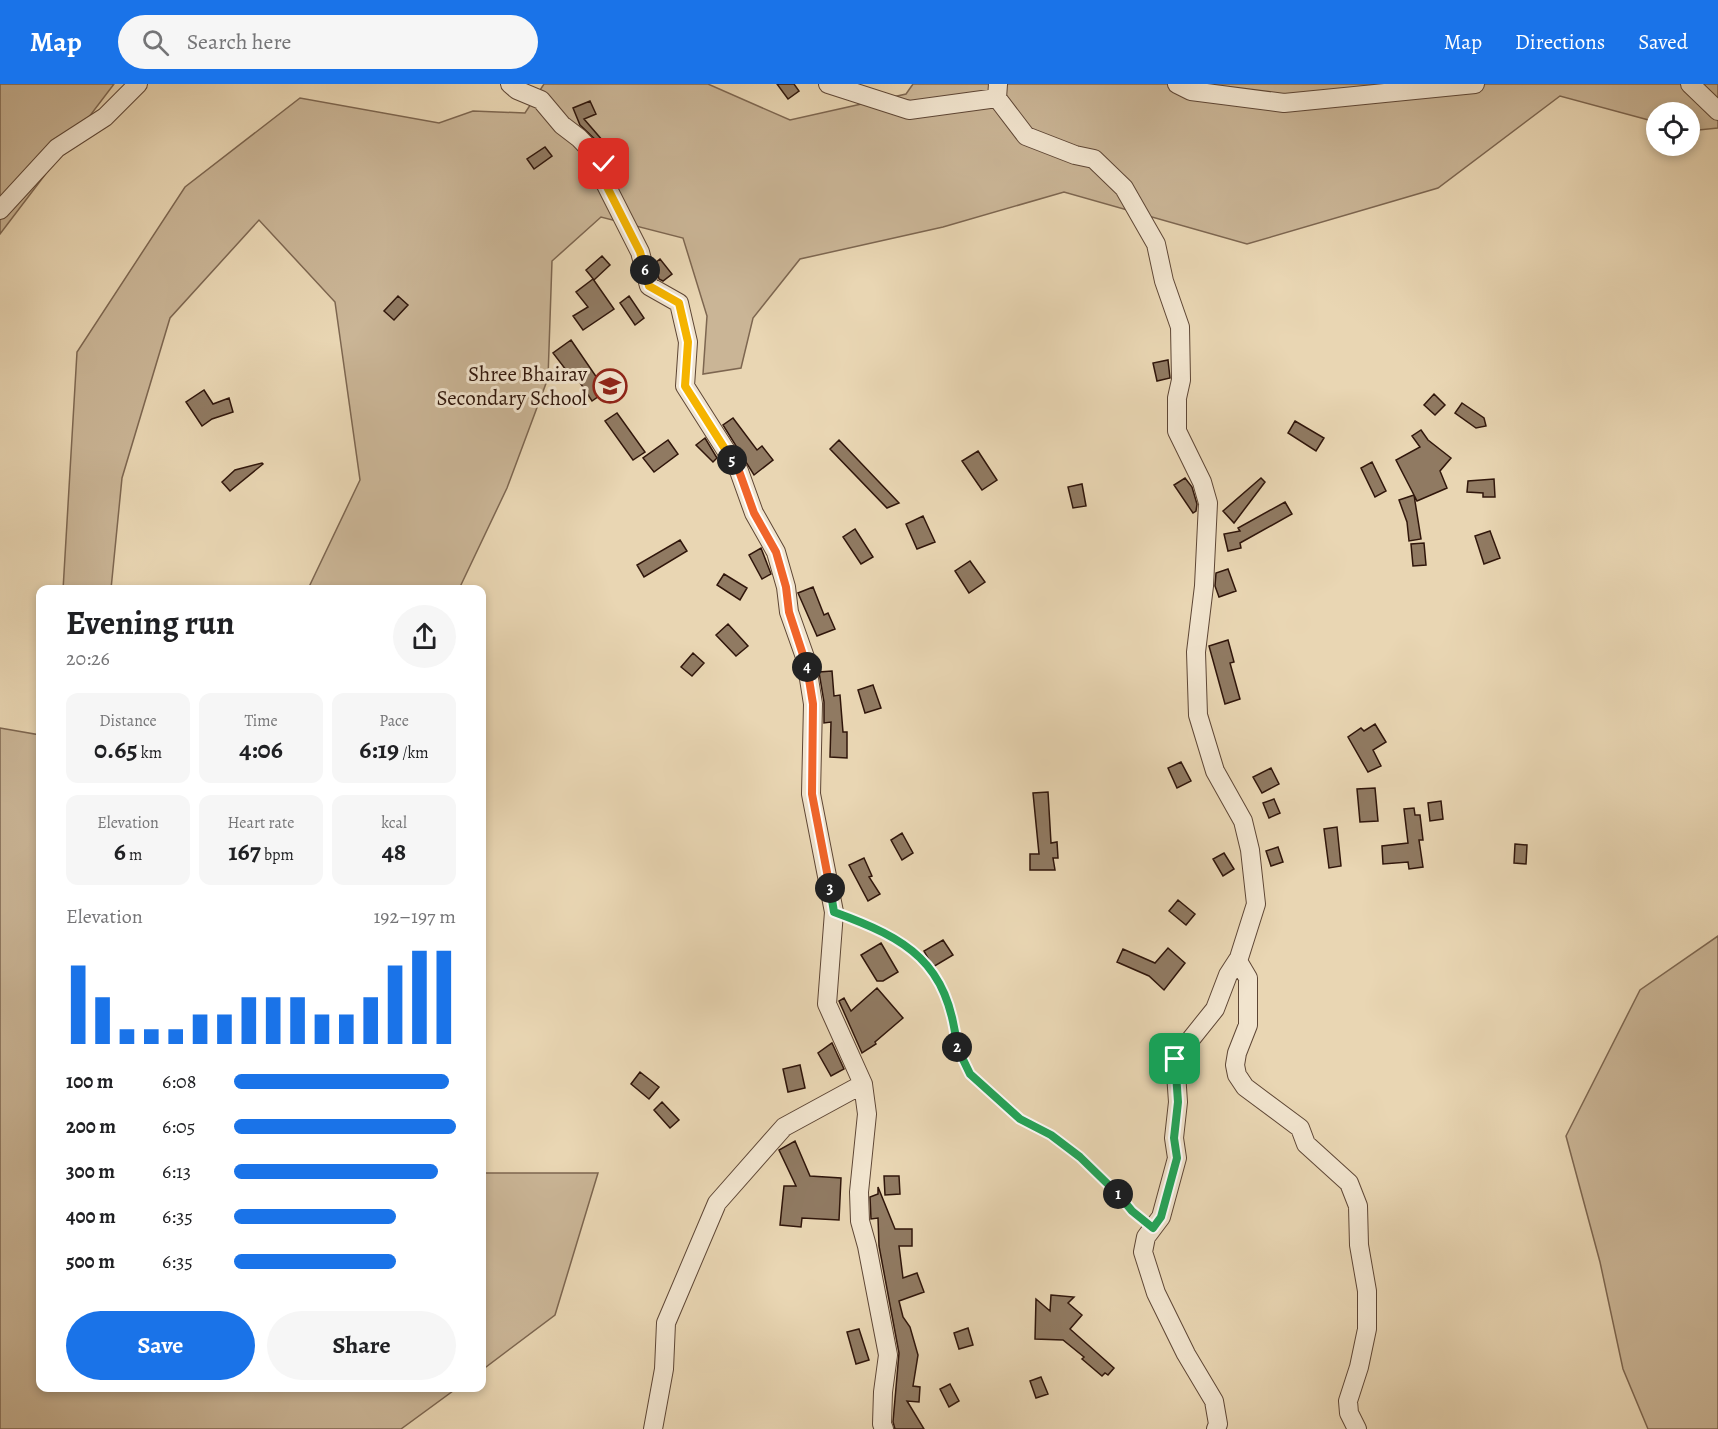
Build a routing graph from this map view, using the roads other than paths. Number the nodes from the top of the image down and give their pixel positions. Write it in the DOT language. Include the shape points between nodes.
graph roads {
  1 [pos="138,84"];
  2 [pos="510,84"];
  3 [pos="828,84"];
  4 [pos="1177,84"];
  5 [pos="1475,84"];
  6 [pos="1690,84"];
  7 [pos="998,91"];
  8 [pos="1718,111"];
  9 [pos="0,210"];
  10 [pos="1239,958"];
  11 [pos="863,1084"];
  12 [pos="653,1429"];
  13 [pos="884,1429"];
  14 [pos="1216,1429"];
  15 [pos="1357,1429"];
  1 -- 9 [label="street" via="105,117 57,148"];
  2 -- 11 [label="street" via="541,100 604,164 603,179 640,252 649,286 679,303 688,342 685,386 739,471 754,513 776,552 789,612 806,660 813,704 812,794 834,912 827,1004"];
  3 -- 7 [label="street" via="909,110"];
  4 -- 5 [label="street" via="1191,90 1284,103"];
  6 -- 8 [label="street"];
  7 -- 10 [label="street" via="1026,136 1094,159 1124,188 1156,244 1164,281 1178,317 1181,380 1177,431 1208,502 1196,652 1198,715 1215,771 1243,821 1256,903"];
  10 -- 14 [label="street" via="1215,1009 1175,1059 1177,1158 1161,1217 1146,1237 1143,1252 1156,1293 1214,1401"];
  10 -- 15 [label="street" via="1248,978 1248,1025 1237,1053 1237,1075 1245,1087 1300,1128 1306,1144 1354,1192 1367,1291 1365,1345 1348,1401"];
  11 -- 12 [label="street" via="784,1127 717,1203 666,1323 664,1369"];
  11 -- 13 [label="street" via="867,1114 860,1168 860,1221 888,1355"];
}
